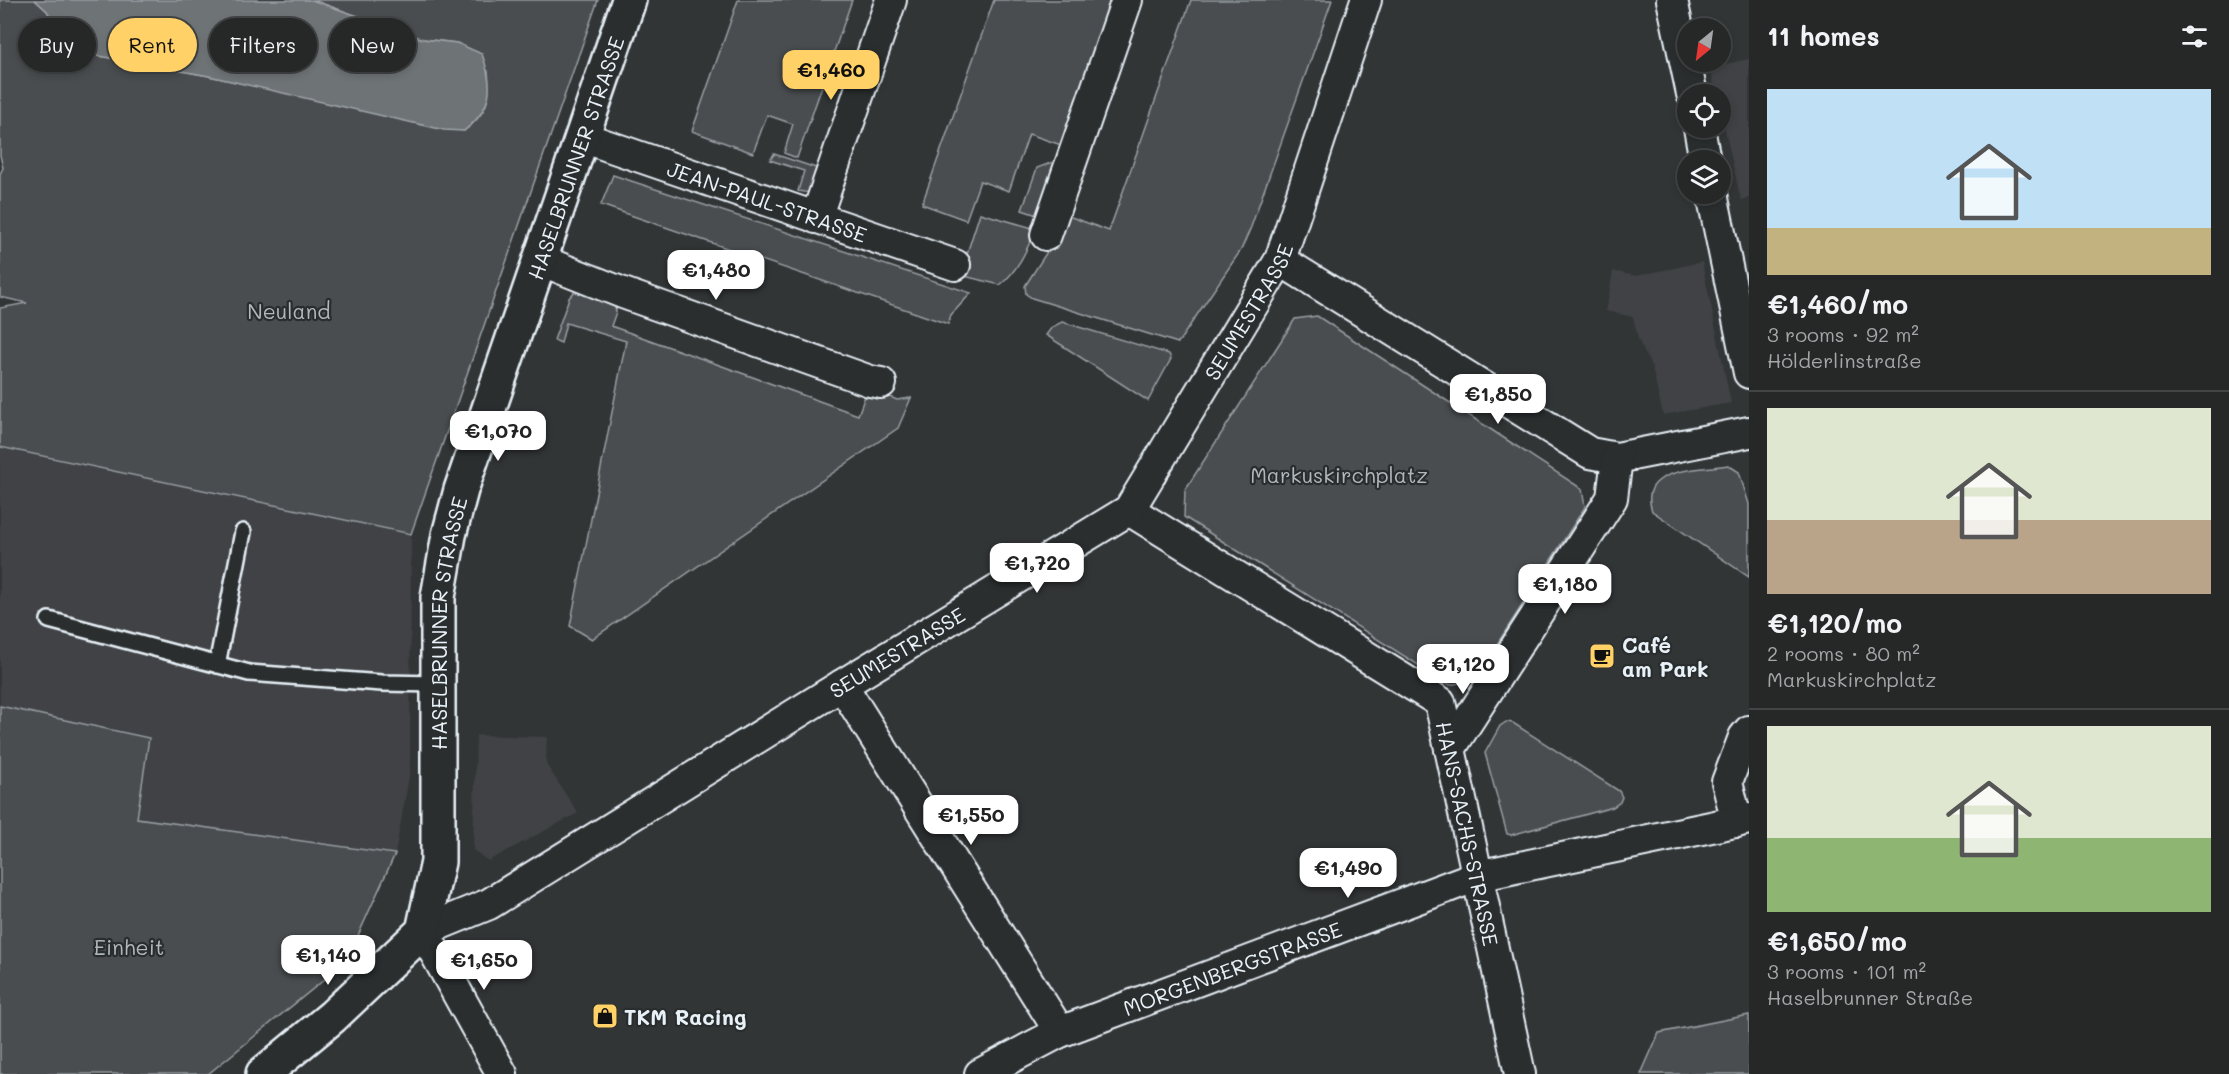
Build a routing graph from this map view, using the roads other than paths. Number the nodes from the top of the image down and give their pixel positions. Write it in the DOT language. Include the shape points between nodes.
graph roads {
  1 [pos="629,0"];
  2 [pos="891,0"];
  3 [pos="1127,0"];
  4 [pos="1366,0"];
  5 [pos="1672,0"];
  6 [pos="1690,84"];
  7 [pos="582,137"];
  8 [pos="1714,204"];
  9 [pos="816,218"];
  10 [pos="1046,235"];
  11 [pos="1280,260"];
  12 [pos="540,261"];
  13 [pos="955,265"];
  14 [pos="1749,373"];
  15 [pos="881,383"];
  16 [pos="1749,432"];
  17 [pos="1617,458"];
  18 [pos="1129,510"];
  19 [pos="243,532"];
  20 [pos="49,620"];
  21 [pos="218,665"];
  22 [pos="438,684"];
  23 [pos="842,685"];
  24 [pos="1749,731"];
  25 [pos="1450,749"];
  26 [pos="1743,821"];
  27 [pos="1477,876"];
  28 [pos="423,931"];
  29 [pos="1060,1032"];
  30 [pos="263,1074"];
  31 [pos="502,1074"];
  32 [pos="981,1074"];
  33 [pos="1520,1074"];
  1 -- 7 [label="street, HASELBRUNNER STRASSE"];
  2 -- 9 [label="street"];
  3 -- 10 [label="street"];
  4 -- 11 [label="street, SEUMESTRASSE"];
  5 -- 6 [label="street"];
  7 -- 9 [label="street, JEAN-PAUL-STRASSE"];
  7 -- 12 [label="street, HASELBRUNNER STRASSE"];
  8 -- 14 [label="street"];
  9 -- 13 [label="street, JEAN-PAUL-STRASSE"];
  11 -- 17 [label="street" via="1590,453"];
  11 -- 18 [label="street, SEUMESTRASSE"];
  12 -- 15 [label="street"];
  12 -- 22 [label="street, HASELBRUNNER STRASSE" via="449,535 438,597"];
  16 -- 17 [label="street"];
  17 -- 25 [label="street" via="1612,498"];
  18 -- 23 [label="street, SEUMESTRASSE"];
  18 -- 25 [label="street, HANS-SACHS-STRASSE" via="1440,702"];
  19 -- 21 [label="lane"];
  20 -- 21 [label="lane"];
  21 -- 22 [label="lane" via="249,673"];
  22 -- 28 [label="street, HASELBRUNNER STRASSE" via="438,862"];
  23 -- 28 [label="street, SEUMESTRASSE" via="489,904"];
  23 -- 29 [label="street"];
  24 -- 26 [label="street, MORGENBERGSTRASSE" via="1727,782"];
  25 -- 27 [label="street, HANS-SACHS-STRASSE"];
  26 -- 27 [label="street, MORGENBERGSTRASSE"];
  27 -- 29 [label="street, MORGENBERGSTRASSE"];
  27 -- 33 [label="street, HANS-SACHS-STRASSE"];
  28 -- 30 [label="street, SEUMESTRASSE" via="332,1017"];
  28 -- 31 [label="street"];
  29 -- 32 [label="street, MORGENBERGSTRASSE"];
}
